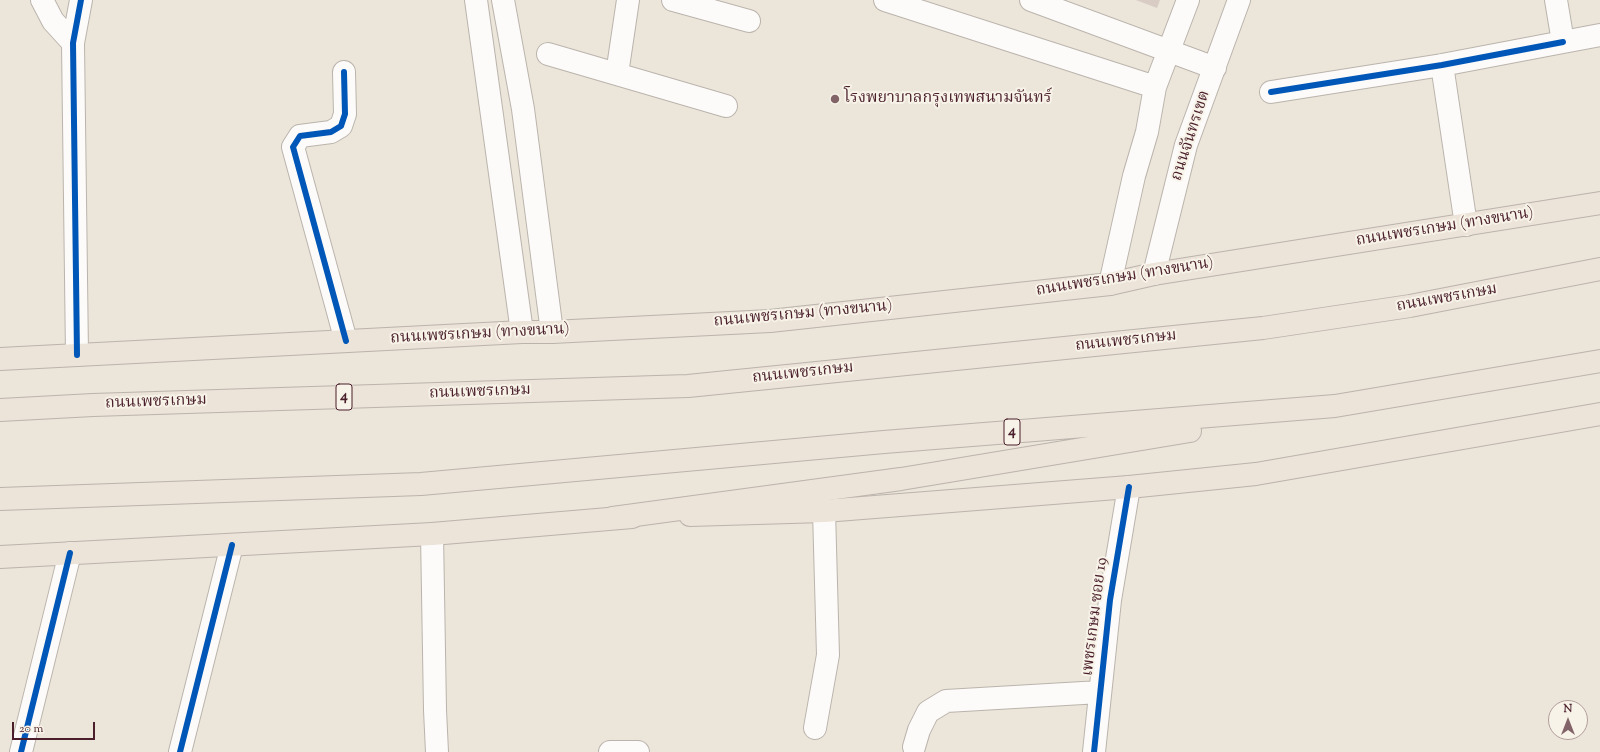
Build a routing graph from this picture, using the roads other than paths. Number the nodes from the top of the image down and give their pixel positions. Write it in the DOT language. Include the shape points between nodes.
graph roads {
  1 [pos="42,0"];
  2 [pos="81,0"];
  3 [pos="476,0"];
  4 [pos="503,0"];
  5 [pos="628,0"];
  6 [pos="672,0"];
  7 [pos="885,0"];
  8 [pos="1031,0"];
  9 [pos="1188,0"];
  10 [pos="1239,0"];
  11 [pos="1556,0"];
  12 [pos="944,9"];
  13 [pos="749,21"];
  14 [pos="1600,35"];
  15 [pos="1563,42"];
  16 [pos="73,43"];
  17 [pos="1169,50"];
  18 [pos="548,54"];
  19 [pos="1442,65"];
  20 [pos="1215,68"];
  21 [pos="344,72"];
  22 [pos="617,74"];
  23 [pos="1155,87"];
  24 [pos="1271,92"];
  25 [pos="726,106"];
  26 [pos="1600,203"];
  27 [pos="1466,225"];
  28 [pos="1600,268"];
  29 [pos="1154,274"];
  30 [pos="1110,284"];
  31 [pos="522,332"];
  32 [pos="552,332"];
  33 [pos="346,341"];
  34 [pos="77,355"];
  35 [pos="0,359"];
  36 [pos="1600,361"];
  37 [pos="1335,406"];
  38 [pos="0,410"];
  39 [pos="1600,414"];
  40 [pos="1129,487"];
  41 [pos="0,499"];
  42 [pos="824,511"];
  43 [pos="613,518"];
  44 [pos="432,534"];
  45 [pos="232,545"];
  46 [pos="70,552"];
  47 [pos="0,557"];
  48 [pos="1100,692"];
  49 [pos="815,728"];
  50 [pos="914,748"];
  51 [pos="21,752"];
  52 [pos="180,752"];
  53 [pos="437,752"];
  54 [pos="610,752"];
  55 [pos="638,752"];
  56 [pos="1094,752"];
  1 -- 16 [label="street" via="53,21"];
  2 -- 16 [label="street"];
  3 -- 31 [label="street"];
  4 -- 32 [label="street" via="523,109"];
  5 -- 22 [label="street"];
  6 -- 13 [label="street"];
  7 -- 12 [label="street"];
  8 -- 17 [label="street"];
  9 -- 17 [label="street"];
  10 -- 20 [label="street, ถนนจันทรเขต"];
  11 -- 15 [label="street"];
  12 -- 23 [label="street"];
  14 -- 15 [label="street"];
  15 -- 19 [label="street"];
  16 -- 34 [label="street"];
  17 -- 20 [label="street"];
  17 -- 23 [label="street"];
  18 -- 22 [label="street"];
  19 -- 24 [label="street"];
  19 -- 27 [label="street"];
  20 -- 29 [label="street, ถนนจันทรเขต" via="1186,145"];
  21 -- 33 [label="street" via="345,114 341,126 331,132 300,136 293,147"];
  22 -- 25 [label="street"];
  23 -- 30 [label="street" via="1147,132 1134,176"];
  26 -- 27 [label="main road, ถนนเพชรเกษม (ทางขนาน)"];
  27 -- 29 [label="main road, ถนนเพชรเกษม (ทางขนาน)"];
  28 -- 38 [label="main road, ถนนเพชรเกษม / 4" via="1410,306 1263,328 688,386"];
  29 -- 30 [label="main road, ถนนเพชรเกษม (ทางขนาน)"];
  30 -- 32 [label="main road, ถนนเพชรเกษม (ทางขนาน)" via="770,321"];
  31 -- 32 [label="main road, ถนนเพชรเกษม (ทางขนาน)"];
  31 -- 33 [label="main road, ถนนเพชรเกษม (ทางขนาน)"];
  33 -- 34 [label="main road, ถนนเพชรเกษม (ทางขนาน)"];
  34 -- 35 [label="main road, ถนนเพชรเกษม (ทางขนาน)"];
  36 -- 37 [label="main road, 4"];
  37 -- 41 [label="main road, 4" via="898,441 421,484"];
  37 -- 43 [label="main road" via="901,480"];
  39 -- 40 [label="main road" via="1256,474"];
  40 -- 42 [label="main road"];
  40 -- 48 [label="street, เพชรเกษม ซอย 19" via="1110,600"];
  42 -- 43 [label="main road"];
  42 -- 49 [label="street" via="828,655"];
  43 -- 44 [label="main road"];
  44 -- 45 [label="main road"];
  44 -- 53 [label="street"];
  45 -- 46 [label="main road"];
  45 -- 52 [label="street"];
  46 -- 47 [label="main road"];
  46 -- 51 [label="street"];
  48 -- 50 [label="street" via="946,701 928,712"];
  48 -- 56 [label="street, เพชรเกษม ซอย 19"];
  54 -- 55 [label="street"];
}
